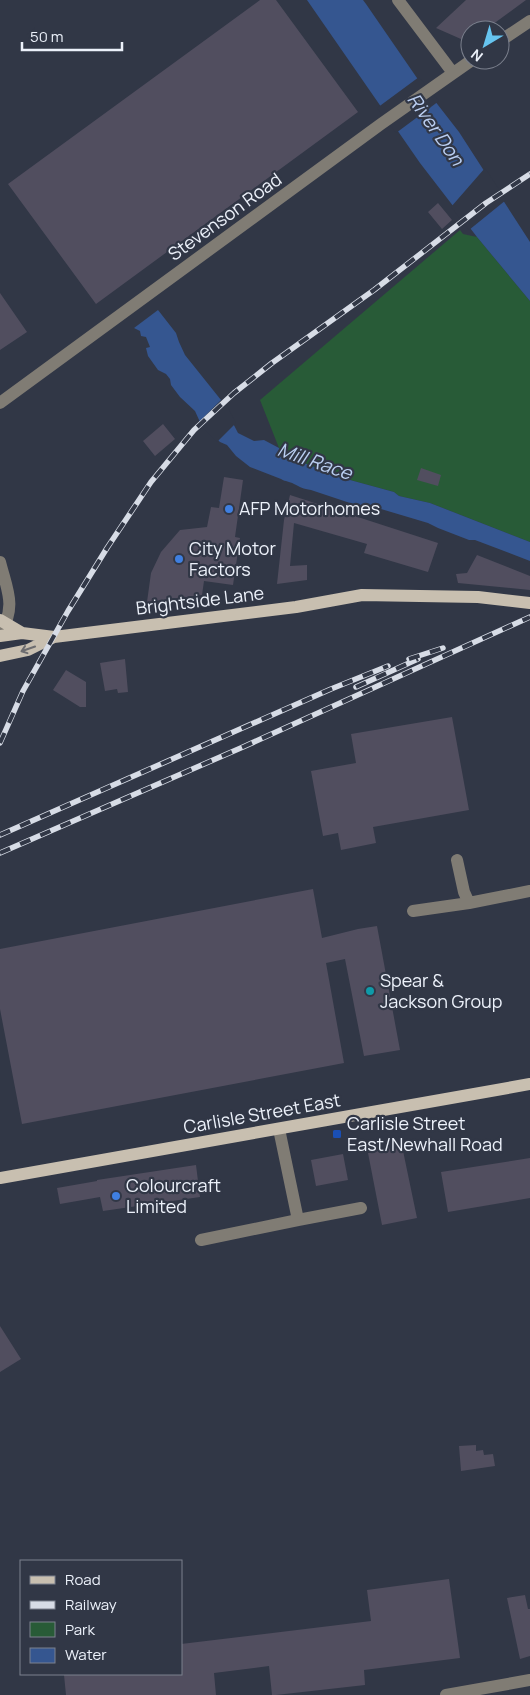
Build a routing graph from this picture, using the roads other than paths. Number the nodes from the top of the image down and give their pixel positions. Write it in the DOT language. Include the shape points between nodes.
graph roads {
  1 [pos="398,0"];
  2 [pos="530,21"];
  3 [pos="510,34"];
  4 [pos="460,68"];
  5 [pos="453,73"];
  6 [pos="0,403"];
  7 [pos="0,564"];
  8 [pos="530,603"];
  9 [pos="2,628"];
  10 [pos="54,637"];
  11 [pos="0,656"];
  12 [pos="458,860"];
  13 [pos="530,891"];
  14 [pos="469,903"];
  15 [pos="413,911"];
  16 [pos="530,1084"];
  17 [pos="279,1129"];
  18 [pos="0,1178"];
  19 [pos="361,1208"];
  20 [pos="298,1220"];
  21 [pos="201,1240"];
  22 [pos="530,1680"];
  23 [pos="446,1695"];
  1 -- 5 [label="street"];
  2 -- 3 [label="street"];
  4 -- 5 [label="street, Stevenson Road"];
  5 -- 6 [label="street, Stevenson Road"];
  7 -- 9 [label="street" via="9,590 10,607"];
  8 -- 10 [label="main road, Brightside Lane" via="469,597 362,595 296,607"];
  9 -- 10 [label="main road, Brightside Lane"];
  10 -- 11 [label="main road, Brightside Lane, one-way" via="28,650"];
  12 -- 14 [label="street"];
  13 -- 14 [label="street"];
  14 -- 15 [label="street"];
  16 -- 17 [label="main road, Carlisle Street East"];
  17 -- 18 [label="main road, Carlisle Street East"];
  17 -- 20 [label="street"];
  19 -- 20 [label="street"];
  20 -- 21 [label="street"];
  22 -- 23 [label="street"];
}
